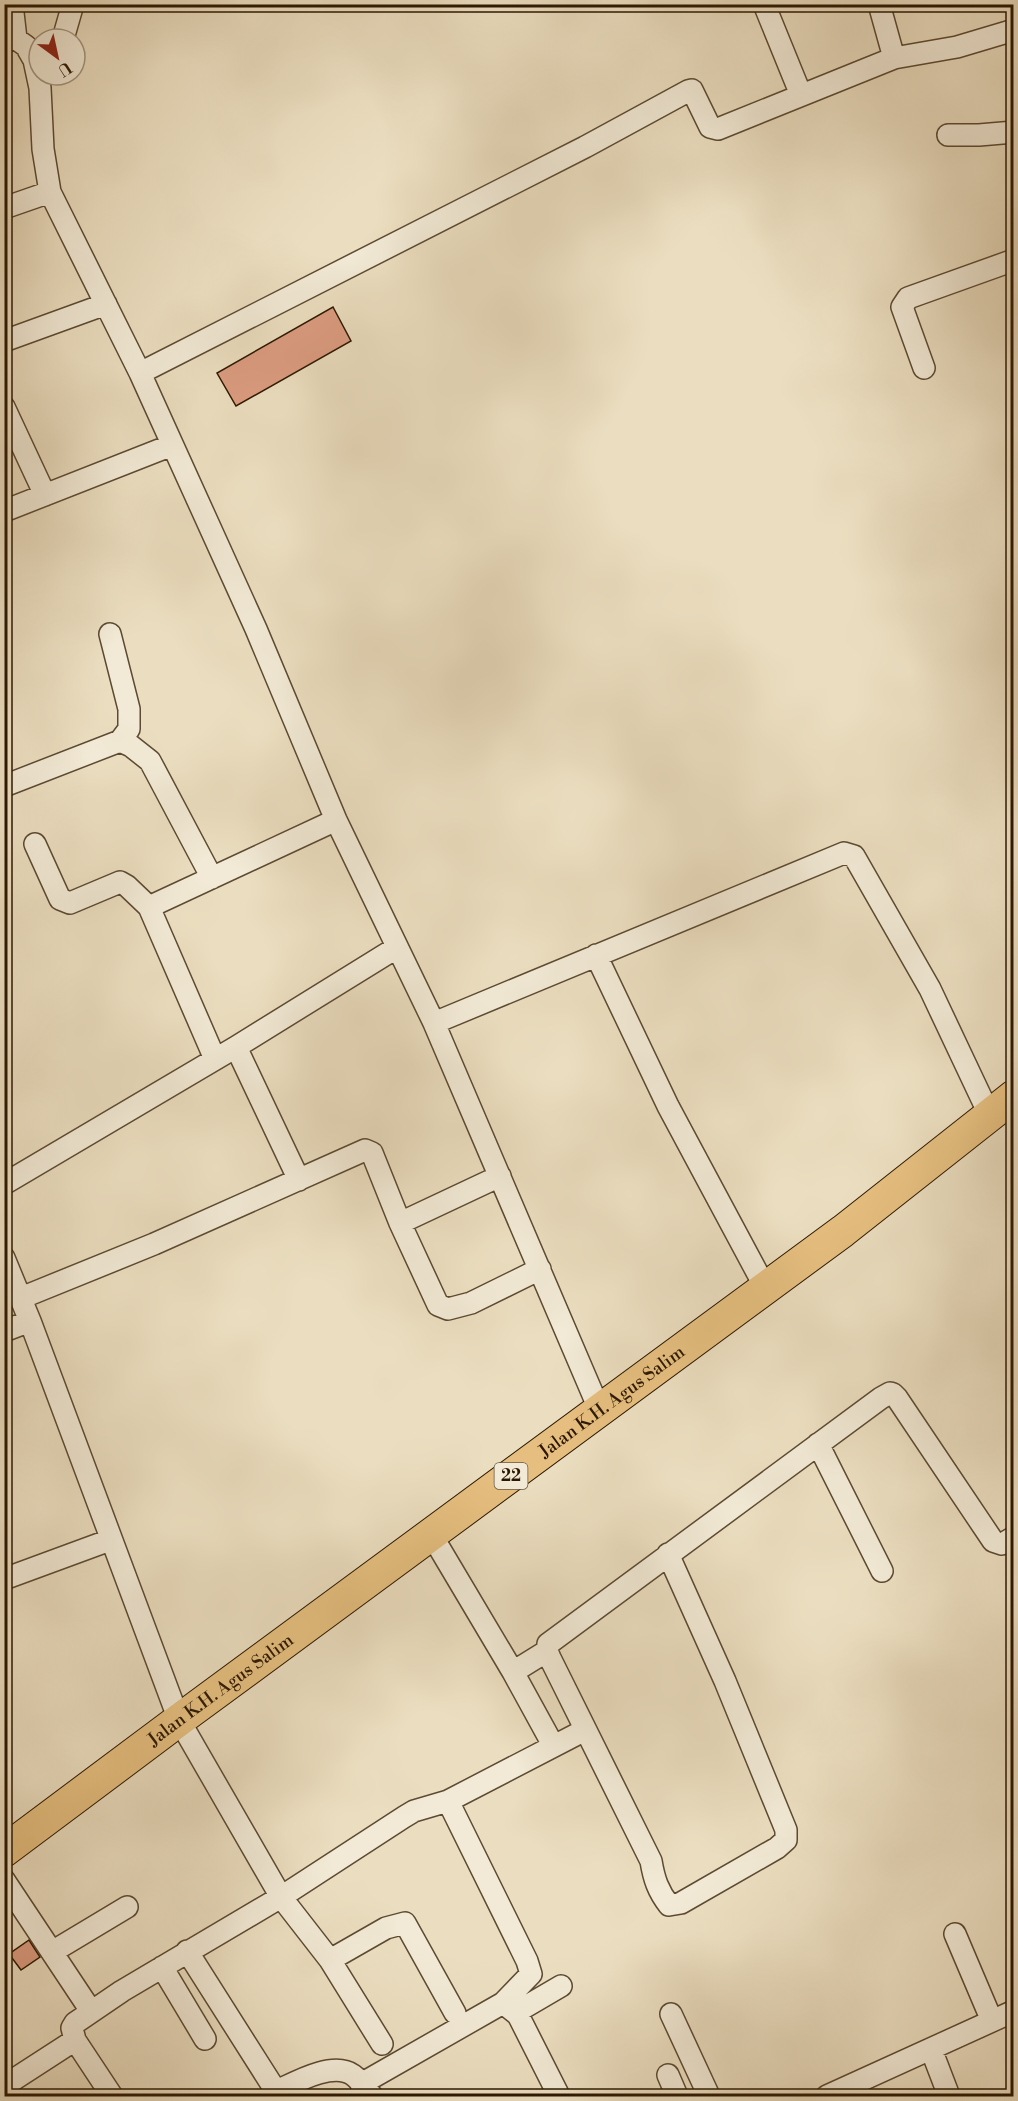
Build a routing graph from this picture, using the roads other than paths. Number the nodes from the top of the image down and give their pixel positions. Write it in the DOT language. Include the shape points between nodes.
graph roads {
  1 [pos="12,4"];
  2 [pos="73,4"];
  3 [pos="764,4"];
  4 [pos="879,4"];
  5 [pos="66,27"];
  6 [pos="1014,30"];
  7 [pos="10,40"];
  8 [pos="27,47"];
  9 [pos="894,58"];
  10 [pos="40,87"];
  11 [pos="801,95"];
  12 [pos="1014,132"];
  13 [pos="948,135"];
  14 [pos="50,192"];
  15 [pos="4,208"];
  16 [pos="1014,260"];
  17 [pos="106,304"];
  18 [pos="4,341"];
  19 [pos="924,368"];
  20 [pos="140,373"];
  21 [pos="4,407"];
  22 [pos="172,445"];
  23 [pos="45,495"];
  24 [pos="4,511"];
  25 [pos="110,634"];
  26 [pos="120,741"];
  27 [pos="4,786"];
  28 [pos="336,820"];
  29 [pos="35,844"];
  30 [pos="212,878"];
  31 [pos="148,907"];
  32 [pos="396,948"];
  33 [pos="596,955"];
  34 [pos="434,1023"];
  35 [pos="236,1047"];
  36 [pos="215,1059"];
  37 [pos="1001,1105"];
  38 [pos="500,1176"];
  39 [pos="299,1180"];
  40 [pos="4,1184"];
  41 [pos="400,1223"];
  42 [pos="4,1258"];
  43 [pos="540,1269"];
  44 [pos="766,1288"];
  45 [pos="21,1298"];
  46 [pos="30,1322"];
  47 [pos="4,1331"];
  48 [pos="600,1411"];
  49 [pos="818,1444"];
  50 [pos="431,1534"];
  51 [pos="1014,1537"];
  52 [pos="110,1540"];
  53 [pos="668,1554"];
  54 [pos="882,1571"];
  55 [pos="4,1579"];
  56 [pos="547,1651"];
  57 [pos="513,1672"];
  58 [pos="178,1720"];
  59 [pos="585,1730"];
  60 [pos="553,1745"];
  61 [pos="447,1801"];
  62 [pos="4,1851"];
  63 [pos="4,1880"];
  64 [pos="281,1897"];
  65 [pos="127,1907"];
  66 [pos="955,1934"];
  67 [pos="187,1951"];
  68 [pos="52,1952"];
  69 [pos="330,1960"];
  70 [pos="162,1967"];
  71 [pos="561,1986"];
  72 [pos="511,2009"];
  73 [pos="91,2011"];
  74 [pos="1014,2011"];
  75 [pos="455,2013"];
  76 [pos="671,2014"];
  77 [pos="992,2021"];
  78 [pos="205,2039"];
  79 [pos="75,2040"];
  80 [pos="382,2044"];
  81 [pos="931,2049"];
  82 [pos="668,2075"];
  83 [pos="4,2086"];
  84 [pos="366,2090"];
  85 [pos="278,2094"];
  86 [pos="112,2097"];
  87 [pos="559,2097"];
  88 [pos="677,2097"];
  89 [pos="709,2097"];
  90 [pos="827,2097"];
  91 [pos="949,2097"];
  1 -- 7 [label="street"];
  2 -- 5 [label="street"];
  3 -- 11 [label="street"];
  4 -- 9 [label="street"];
  6 -- 9 [label="street" via="957,47"];
  7 -- 8 [label="street"];
  9 -- 11 [label="street"];
  10 -- 14 [label="street"];
  11 -- 20 [label="street" via="718,129 710,127 696,95 688,91"];
  12 -- 13 [label="street"];
  14 -- 15 [label="street"];
  14 -- 17 [label="street"];
  16 -- 19 [label="street" via="904,301 902,307"];
  17 -- 18 [label="street"];
  17 -- 20 [label="street"];
  20 -- 22 [label="street"];
  21 -- 23 [label="street"];
  22 -- 23 [label="street"];
  22 -- 28 [label="street" via="256,629"];
  23 -- 24 [label="street"];
  25 -- 26 [label="street" via="129,709 129,729"];
  26 -- 27 [label="street"];
  26 -- 30 [label="street" via="150,761"];
  28 -- 30 [label="street"];
  28 -- 32 [label="street"];
  29 -- 31 [label="street" via="65,903 120,882"];
  30 -- 31 [label="street"];
  31 -- 36 [label="street"];
  32 -- 34 [label="street"];
  32 -- 35 [label="street"];
  33 -- 34 [label="street"];
  33 -- 37 [label="street" via="849,853"];
  33 -- 44 [label="street" via="668,1106"];
  34 -- 38 [label="street"];
  35 -- 36 [label="street"];
  35 -- 39 [label="street"];
  36 -- 40 [label="street"];
  37 -- 44 [label="highway, Jalan K.H. Agus Salim / 22"];
  38 -- 41 [label="street"];
  38 -- 43 [label="street"];
  39 -- 41 [label="street" via="364,1150 372,1153"];
  39 -- 45 [label="street"];
  41 -- 43 [label="street" via="438,1305 448,1309 471,1303"];
  42 -- 45 [label="street"];
  43 -- 48 [label="street"];
  44 -- 48 [label="highway, Jalan K.H. Agus Salim / 22"];
  45 -- 46 [label="street"];
  46 -- 47 [label="street"];
  46 -- 52 [label="street"];
  48 -- 50 [label="highway, Jalan K.H. Agus Salim / 22"];
  49 -- 51 [label="street" via="884,1396 893,1394 993,1541 1002,1544"];
  49 -- 53 [label="street"];
  49 -- 54 [label="street"];
  50 -- 57 [label="street"];
  50 -- 58 [label="highway, Jalan K.H. Agus Salim / 22"];
  52 -- 55 [label="street"];
  52 -- 58 [label="street"];
  53 -- 56 [label="street" via="548,1644"];
  53 -- 59 [label="street" via="761,1767 786,1839 681,1904 669,1905"];
  56 -- 57 [label="street"];
  56 -- 59 [label="street"];
  57 -- 60 [label="street"];
  58 -- 62 [label="highway, Jalan K.H. Agus Salim / 22"];
  58 -- 64 [label="street"];
  59 -- 60 [label="street"];
  60 -- 61 [label="street"];
  61 -- 64 [label="street" via="414,1811"];
  61 -- 72 [label="street" via="527,1960 531,1974"];
  63 -- 68 [label="street"];
  64 -- 67 [label="street"];
  64 -- 69 [label="street"];
  65 -- 68 [label="street"];
  66 -- 77 [label="street"];
  67 -- 70 [label="street"];
  67 -- 85 [label="street"];
  68 -- 73 [label="street"];
  69 -- 75 [label="street" via="386,1928 405,1923"];
  69 -- 80 [label="street"];
  70 -- 73 [label="street"];
  70 -- 78 [label="street"];
  71 -- 72 [label="street" via="520,2010"];
  72 -- 84 [label="street"];
  72 -- 87 [label="street"];
  73 -- 79 [label="street" via="72,2028"];
  74 -- 77 [label="street"];
  76 -- 89 [label="street"];
  77 -- 81 [label="street"];
  79 -- 83 [label="street"];
  79 -- 86 [label="street"];
  81 -- 90 [label="street"];
  81 -- 91 [label="street"];
  82 -- 88 [label="street"];
  84 -- 85 [label="street" via="352,2074 333,2070 301,2080"];
}
